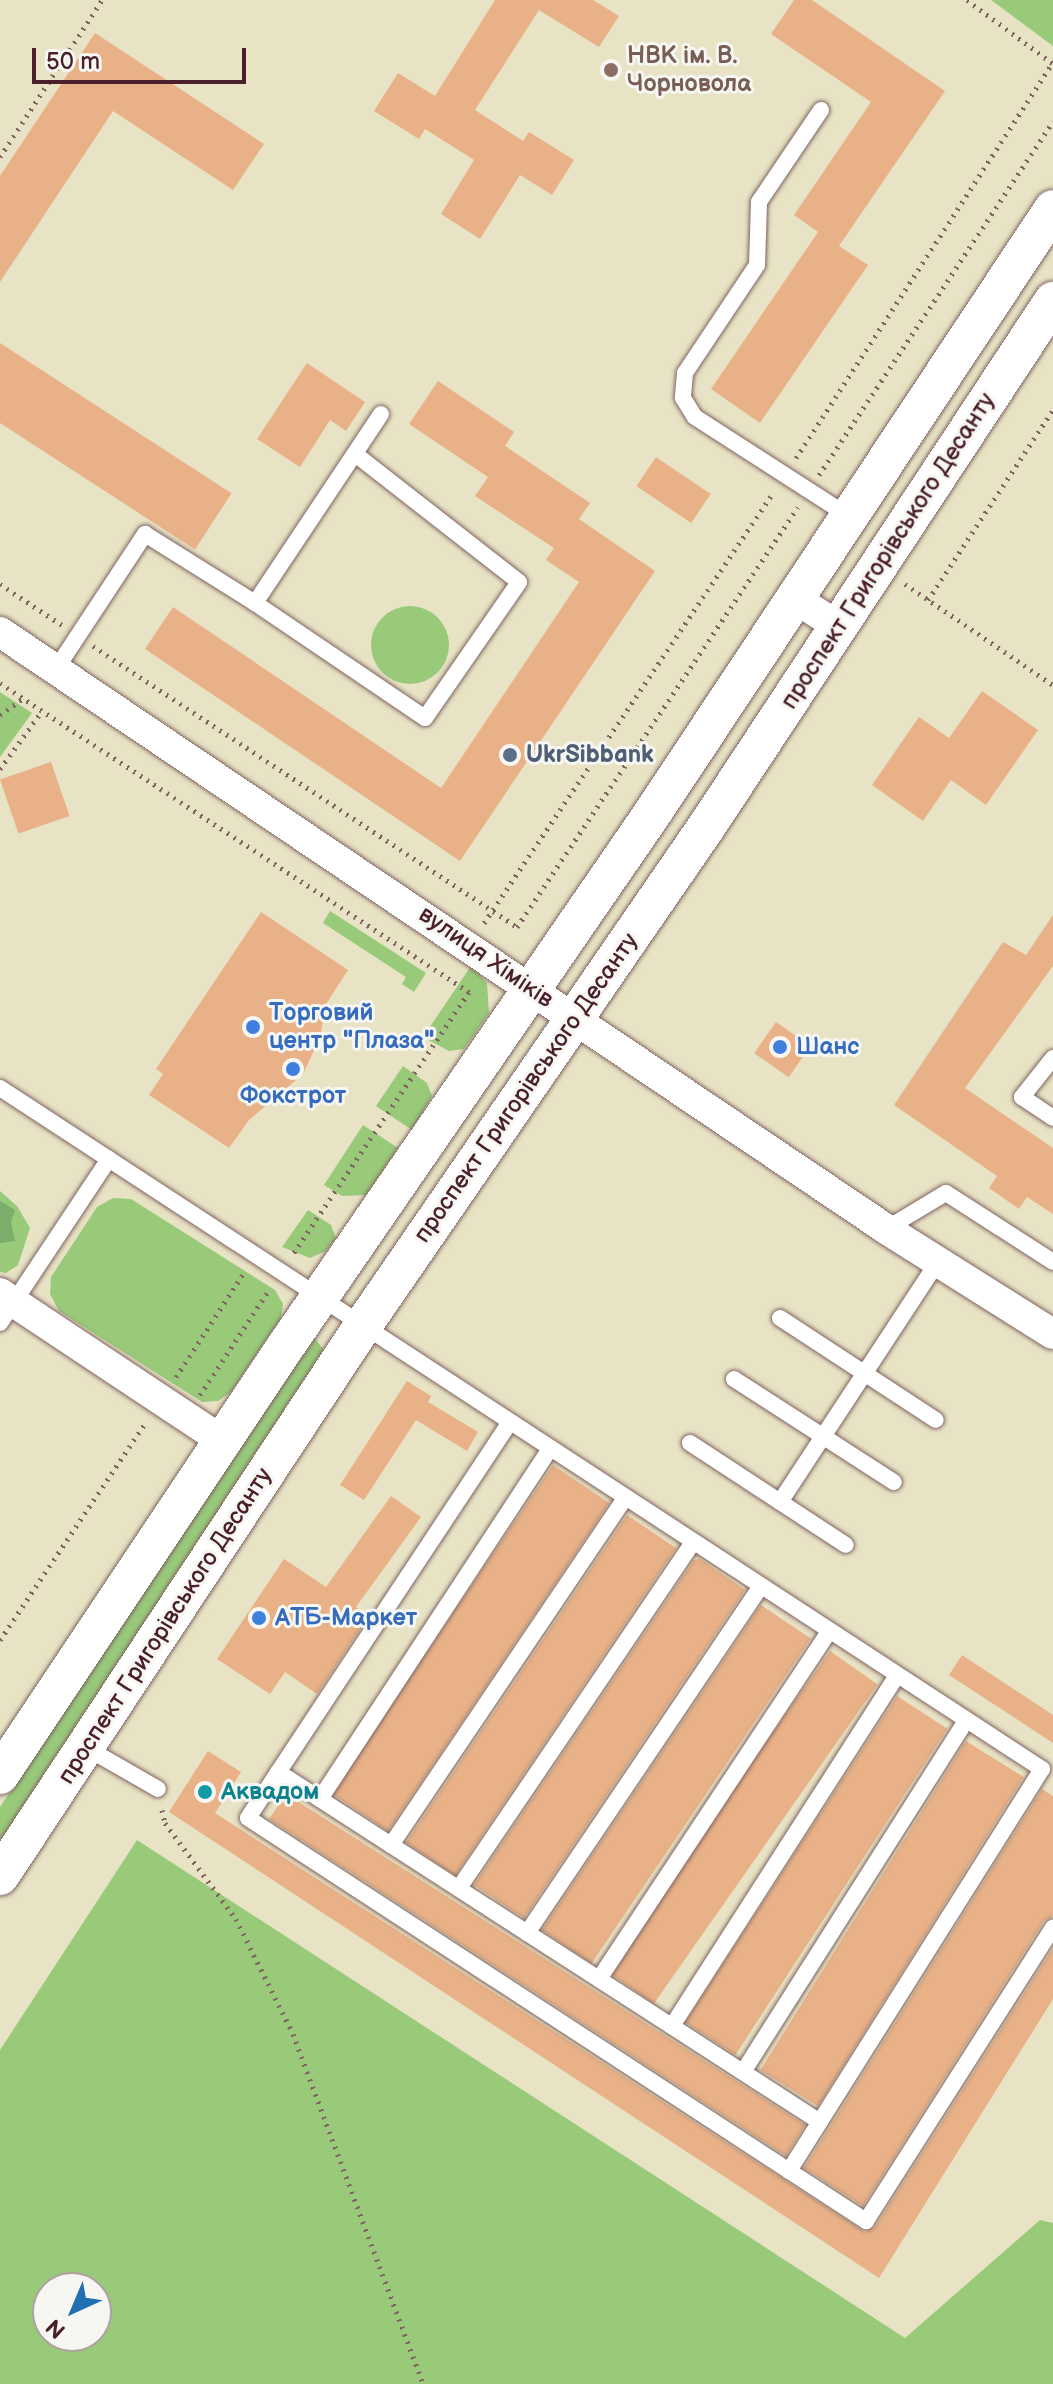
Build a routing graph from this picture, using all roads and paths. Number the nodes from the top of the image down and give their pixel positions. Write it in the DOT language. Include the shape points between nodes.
graph roads {
  1 [pos="102,0"];
  2 [pos="967,0"];
  3 [pos="1053,63"];
  4 [pos="821,110"];
  5 [pos="1053,122"];
  6 [pos="0,157"];
  7 [pos="1051,218"];
  8 [pos="1053,301"];
  9 [pos="1053,410"];
  10 [pos="381,414"];
  11 [pos="355,454"];
  12 [pos="786,475"];
  13 [pos="810,490"];
  14 [pos="847,515"];
  15 [pos="877,565"];
  16 [pos="0,584"];
  17 [pos="794,598"];
  18 [pos="928,600"];
  19 [pos="255,603"];
  20 [pos="838,626"];
  21 [pos="0,632"];
  22 [pos="77,635"];
  23 [pos="56,669"];
  24 [pos="0,683"];
  25 [pos="1053,685"];
  26 [pos="23,698"];
  27 [pos="42,711"];
  28 [pos="0,715"];
  29 [pos="0,769"];
  30 [pos="492,910"];
  31 [pos="470,945"];
  32 [pos="448,977"];
  33 [pos="531,989"];
  34 [pos="573,1017"];
  35 [pos="1053,1058"];
  36 [pos="0,1088"];
  37 [pos="1053,1118"];
  38 [pos="109,1159"];
  39 [pos="886,1229"];
  40 [pos="255,1256"];
  41 [pos="1053,1262"];
  42 [pos="937,1263"];
  43 [pos="281,1272"];
  44 [pos="320,1298"];
  45 [pos="5,1306"];
  46 [pos="780,1318"];
  47 [pos="362,1327"];
  48 [pos="1053,1334"];
  49 [pos="866,1374"];
  50 [pos="734,1379"];
  51 [pos="161,1399"];
  52 [pos="186,1416"];
  53 [pos="936,1420"];
  54 [pos="508,1425"];
  55 [pos="825,1436"];
  56 [pos="223,1441"];
  57 [pos="690,1443"];
  58 [pos="549,1451"];
  59 [pos="894,1482"];
  60 [pos="624,1500"];
  61 [pos="780,1502"];
  62 [pos="692,1544"];
  63 [pos="846,1545"];
  64 [pos="760,1587"];
  65 [pos="829,1632"];
  66 [pos="0,1640"];
  67 [pos="897,1675"];
  68 [pos="966,1720"];
  69 [pos="85,1747"];
  70 [pos="278,1772"];
  71 [pos="0,1775"];
  72 [pos="158,1789"];
  73 [pos="320,1799"];
  74 [pos="391,1845"];
  75 [pos="0,1876"];
  76 [pos="459,1888"];
  77 [pos="1053,1927"];
  78 [pos="527,1933"];
  79 [pos="599,1979"];
  80 [pos="672,2026"];
  81 [pos="743,2072"];
  82 [pos="820,2122"];
  83 [pos="789,2171"];
  84 [pos="423,2384"];
  1 -- 6 [label="path"];
  2 -- 3 [label="path"];
  3 -- 12 [label="path"];
  4 -- 12 [label="lane" via="759,202 757,265 685,373 683,398 695,417"];
  5 -- 13 [label="path"];
  7 -- 14 [label="street, проспект Григорівського Десанту"];
  8 -- 15 [label="street, проспект Григорівського Десанту"];
  9 -- 18 [label="path"];
  10 -- 11 [label="lane"];
  11 -- 19 [label="lane"];
  11 -- 19 [label="lane" via="519,582 425,718"];
  12 -- 13 [label="lane"];
  12 -- 30 [label="path"];
  13 -- 14 [label="lane"];
  13 -- 30 [label="path" via="517,927"];
  14 -- 17 [label="street, проспект Григорівського Десанту"];
  15 -- 18 [label="path"];
  15 -- 20 [label="street, проспект Григорівського Десанту"];
  16 -- 22 [label="path"];
  17 -- 20 [label="street"];
  17 -- 33 [label="street, проспект Григорівського Десанту"];
  18 -- 25 [label="path"];
  19 -- 22 [label="lane" via="145,534"];
  20 -- 34 [label="street, проспект Григорівського Десанту"];
  21 -- 23 [label="street, вулиця Хіміків"];
  22 -- 23 [label="lane"];
  22 -- 30 [label="path"];
  23 -- 31 [label="street, вулиця Хіміків"];
  24 -- 26 [label="path"];
  26 -- 27 [label="path"];
  26 -- 28 [label="path"];
  27 -- 29 [label="path"];
  27 -- 32 [label="path"];
  30 -- 31 [label="path"];
  31 -- 32 [label="path"];
  31 -- 33 [label="street, вулиця Хіміків"];
  32 -- 43 [label="path" via="469,992"];
  33 -- 34 [label="street, вулиця Хіміків"];
  33 -- 44 [label="street, проспект Григорівського Десанту"];
  34 -- 39 [label="street, вулиця Хіміків"];
  34 -- 47 [label="street, проспект Григорівського Десанту"];
  35 -- 37 [label="lane" via="1022,1097"];
  36 -- 38 [label="lane"];
  38 -- 40 [label="lane"];
  38 -- 45 [label="lane"];
  39 -- 41 [label="lane" via="946,1193"];
  39 -- 42 [label="street, вулиця Хіміків"];
  40 -- 43 [label="lane"];
  40 -- 51 [label="path"];
  42 -- 48 [label="street, вулиця Хіміків"];
  42 -- 49 [label="lane"];
  43 -- 44 [label="lane"];
  43 -- 52 [label="path"];
  44 -- 47 [label="lane"];
  44 -- 56 [label="street, проспект Григорівського Десанту"];
  45 -- 51 [label="street"];
  46 -- 49 [label="lane"];
  47 -- 54 [label="lane"];
  47 -- 69 [label="street, проспект Григорівського Десанту"];
  49 -- 53 [label="lane"];
  49 -- 55 [label="lane"];
  50 -- 55 [label="lane"];
  51 -- 52 [label="street"];
  51 -- 66 [label="path"];
  52 -- 56 [label="street"];
  54 -- 58 [label="lane"];
  54 -- 70 [label="lane"];
  55 -- 59 [label="lane"];
  55 -- 61 [label="lane"];
  56 -- 71 [label="street, проспект Григорівського Десанту"];
  57 -- 61 [label="lane"];
  58 -- 60 [label="lane"];
  58 -- 73 [label="lane"];
  60 -- 62 [label="lane"];
  60 -- 74 [label="lane"];
  61 -- 63 [label="lane"];
  62 -- 64 [label="lane"];
  62 -- 76 [label="lane"];
  64 -- 65 [label="lane"];
  64 -- 78 [label="lane"];
  65 -- 67 [label="lane"];
  65 -- 79 [label="lane"];
  67 -- 68 [label="lane"];
  67 -- 80 [label="lane"];
  68 -- 81 [label="lane"];
  68 -- 82 [label="lane" via="1042,1769"];
  69 -- 72 [label="lane"];
  69 -- 75 [label="street, проспект Григорівського Десанту"];
  70 -- 73 [label="lane"];
  70 -- 83 [label="lane" via="248,1818"];
  72 -- 84 [label="path" via="165,1823 236,1919 293,2034"];
  73 -- 74 [label="lane"];
  74 -- 76 [label="lane"];
  76 -- 78 [label="lane"];
  77 -- 83 [label="lane" via="866,2221"];
  78 -- 79 [label="lane"];
  79 -- 80 [label="lane"];
  80 -- 81 [label="lane"];
  81 -- 82 [label="lane"];
  82 -- 83 [label="lane"];
}
